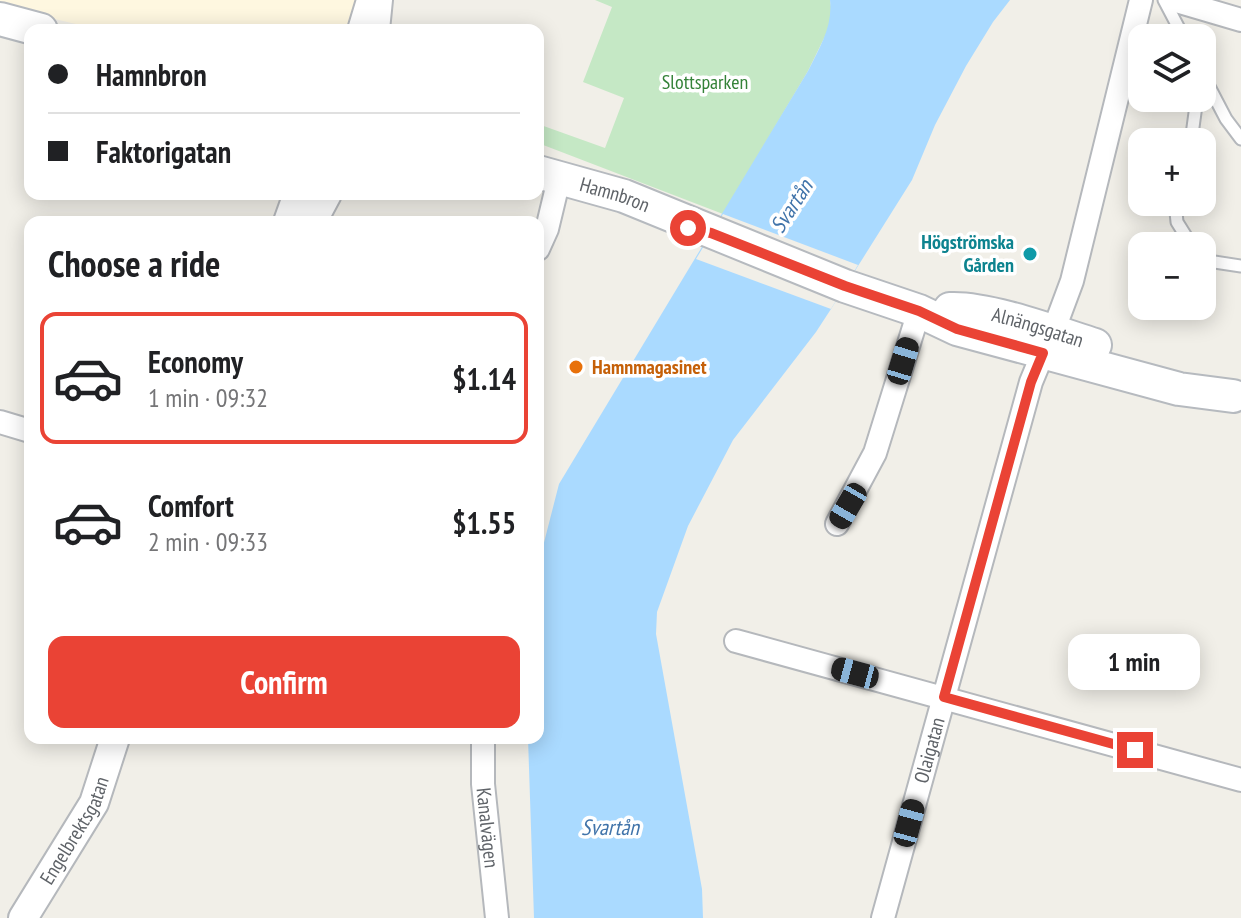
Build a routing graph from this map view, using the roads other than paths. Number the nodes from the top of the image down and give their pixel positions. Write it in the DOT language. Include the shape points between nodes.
graph roads {
  1 [pos="368,0"];
  2 [pos="381,0"];
  3 [pos="1141,0"];
  4 [pos="1164,0"];
  5 [pos="1173,0"];
  6 [pos="0,19"];
  7 [pos="1241,20"];
  8 [pos="361,24"];
  9 [pos="379,24"];
  10 [pos="1177,24"];
  11 [pos="24,25"];
  12 [pos="0,38"];
  13 [pos="24,44"];
  14 [pos="1216,100"];
  15 [pos="1241,139"];
  16 [pos="548,184"];
  17 [pos="544,236"];
  18 [pos="1216,262"];
  19 [pos="1241,266"];
  20 [pos="919,311"];
  21 [pos="1048,342"];
  22 [pos="1237,398"];
  23 [pos="0,422"];
  24 [pos="24,429"];
  25 [pos="837,524"];
  26 [pos="736,641"];
  27 [pos="944,697"];
  28 [pos="113,744"];
  29 [pos="483,744"];
  30 [pos="1241,780"];
  31 [pos="23,918"];
  32 [pos="497,918"];
  33 [pos="883,918"];
  1 -- 8 [label="street"];
  2 -- 9 [label="street"];
  3 -- 21 [label="street, Olaigatan" via="1072,281"];
  4 -- 10 [label="lane"];
  5 -- 7 [label="street"];
  6 -- 11 [label="main road"];
  12 -- 13 [label="main road"];
  14 -- 15 [label="lane"];
  16 -- 17 [label="street"];
  16 -- 20 [label="main road, Hamnbron" via="624,196"];
  18 -- 19 [label="lane"];
  20 -- 21 [label="main road, Alnängsgatan" via="960,308"];
  20 -- 25 [label="street" via="875,453"];
  21 -- 22 [label="main road, Alnängsgatan" via="1178,372"];
  21 -- 27 [label="street, Olaigatan" via="1031,382"];
  23 -- 24 [label="street"];
  26 -- 27 [label="street"];
  27 -- 30 [label="street"];
  27 -- 33 [label="street, Olaigatan"];
  28 -- 31 [label="street, Engelbrektsgatan" via="94,803"];
  29 -- 32 [label="street, Kanalvägen"];
}
